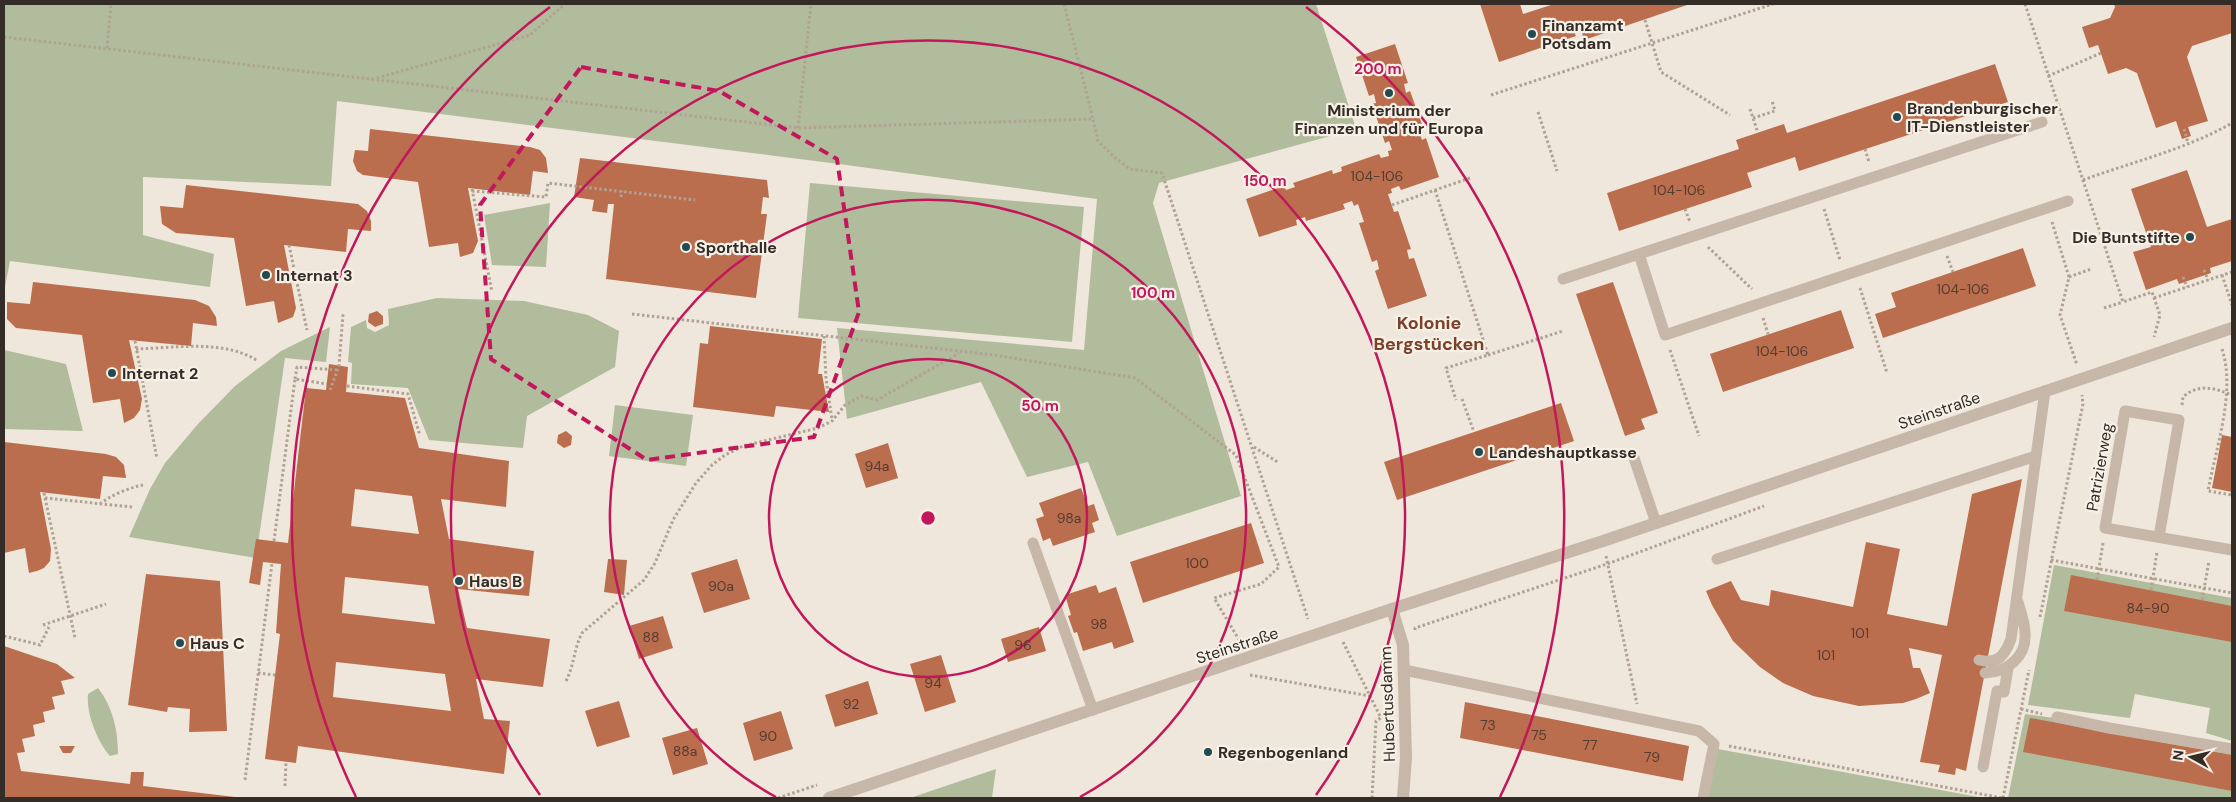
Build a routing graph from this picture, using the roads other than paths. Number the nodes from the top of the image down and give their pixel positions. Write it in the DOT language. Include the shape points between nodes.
graph roads {
  1 [pos="2042,122"];
  2 [pos="2068,201"];
  3 [pos="1639,254"];
  4 [pos="1563,279"];
  5 [pos="2232,328"];
  6 [pos="2045,391"];
  7 [pos="2036,456"];
  8 [pos="1634,458"];
  9 [pos="1656,523"];
  10 [pos="2159,537"];
  11 [pos="1033,543"];
  12 [pos="2232,550"];
  13 [pos="1717,559"];
  14 [pos="2017,595"];
  15 [pos="1392,609"];
  16 [pos="1980,660"];
  17 [pos="2008,668"];
  18 [pos="1404,670"];
  19 [pos="1985,673"];
  20 [pos="1093,710"];
  21 [pos="2057,717"];
  22 [pos="2232,749"];
  23 [pos="1983,767"];
  24 [pos="829,798"];
  25 [pos="1403,798"];
  26 [pos="1703,798"];
  1 -- 3 [label="lane"];
  2 -- 3 [label="lane" via="1665,335"];
  3 -- 4 [label="lane"];
  5 -- 6 [label="street, Steinstraße"];
  6 -- 7 [label="lane"];
  6 -- 9 [label="street, Steinstraße"];
  7 -- 13 [label="lane"];
  7 -- 14 [label="lane"];
  8 -- 9 [label="lane"];
  9 -- 15 [label="street, Steinstraße"];
  10 -- 10 [label="lane, Patrizierweg" via="2105,528 2125,411 2179,420"];
  10 -- 12 [label="lane, Patrizierweg"];
  11 -- 20 [label="lane"];
  14 -- 16 [label="lane" via="2006,652 1998,660"];
  14 -- 17 [label="lane" via="2025,634 2024,647"];
  15 -- 18 [label="street, Hubertusdamm" via="1403,645"];
  15 -- 20 [label="street, Steinstraße"];
  17 -- 19 [label="lane"];
  17 -- 23 [label="lane" via="2004,692 1997,691"];
  18 -- 25 [label="street, Hubertusdamm" via="1406,758"];
  18 -- 26 [label="lane" via="1699,731 1714,744"];
  20 -- 24 [label="street, Steinstraße"];
  21 -- 22 [label="lane"];
}
